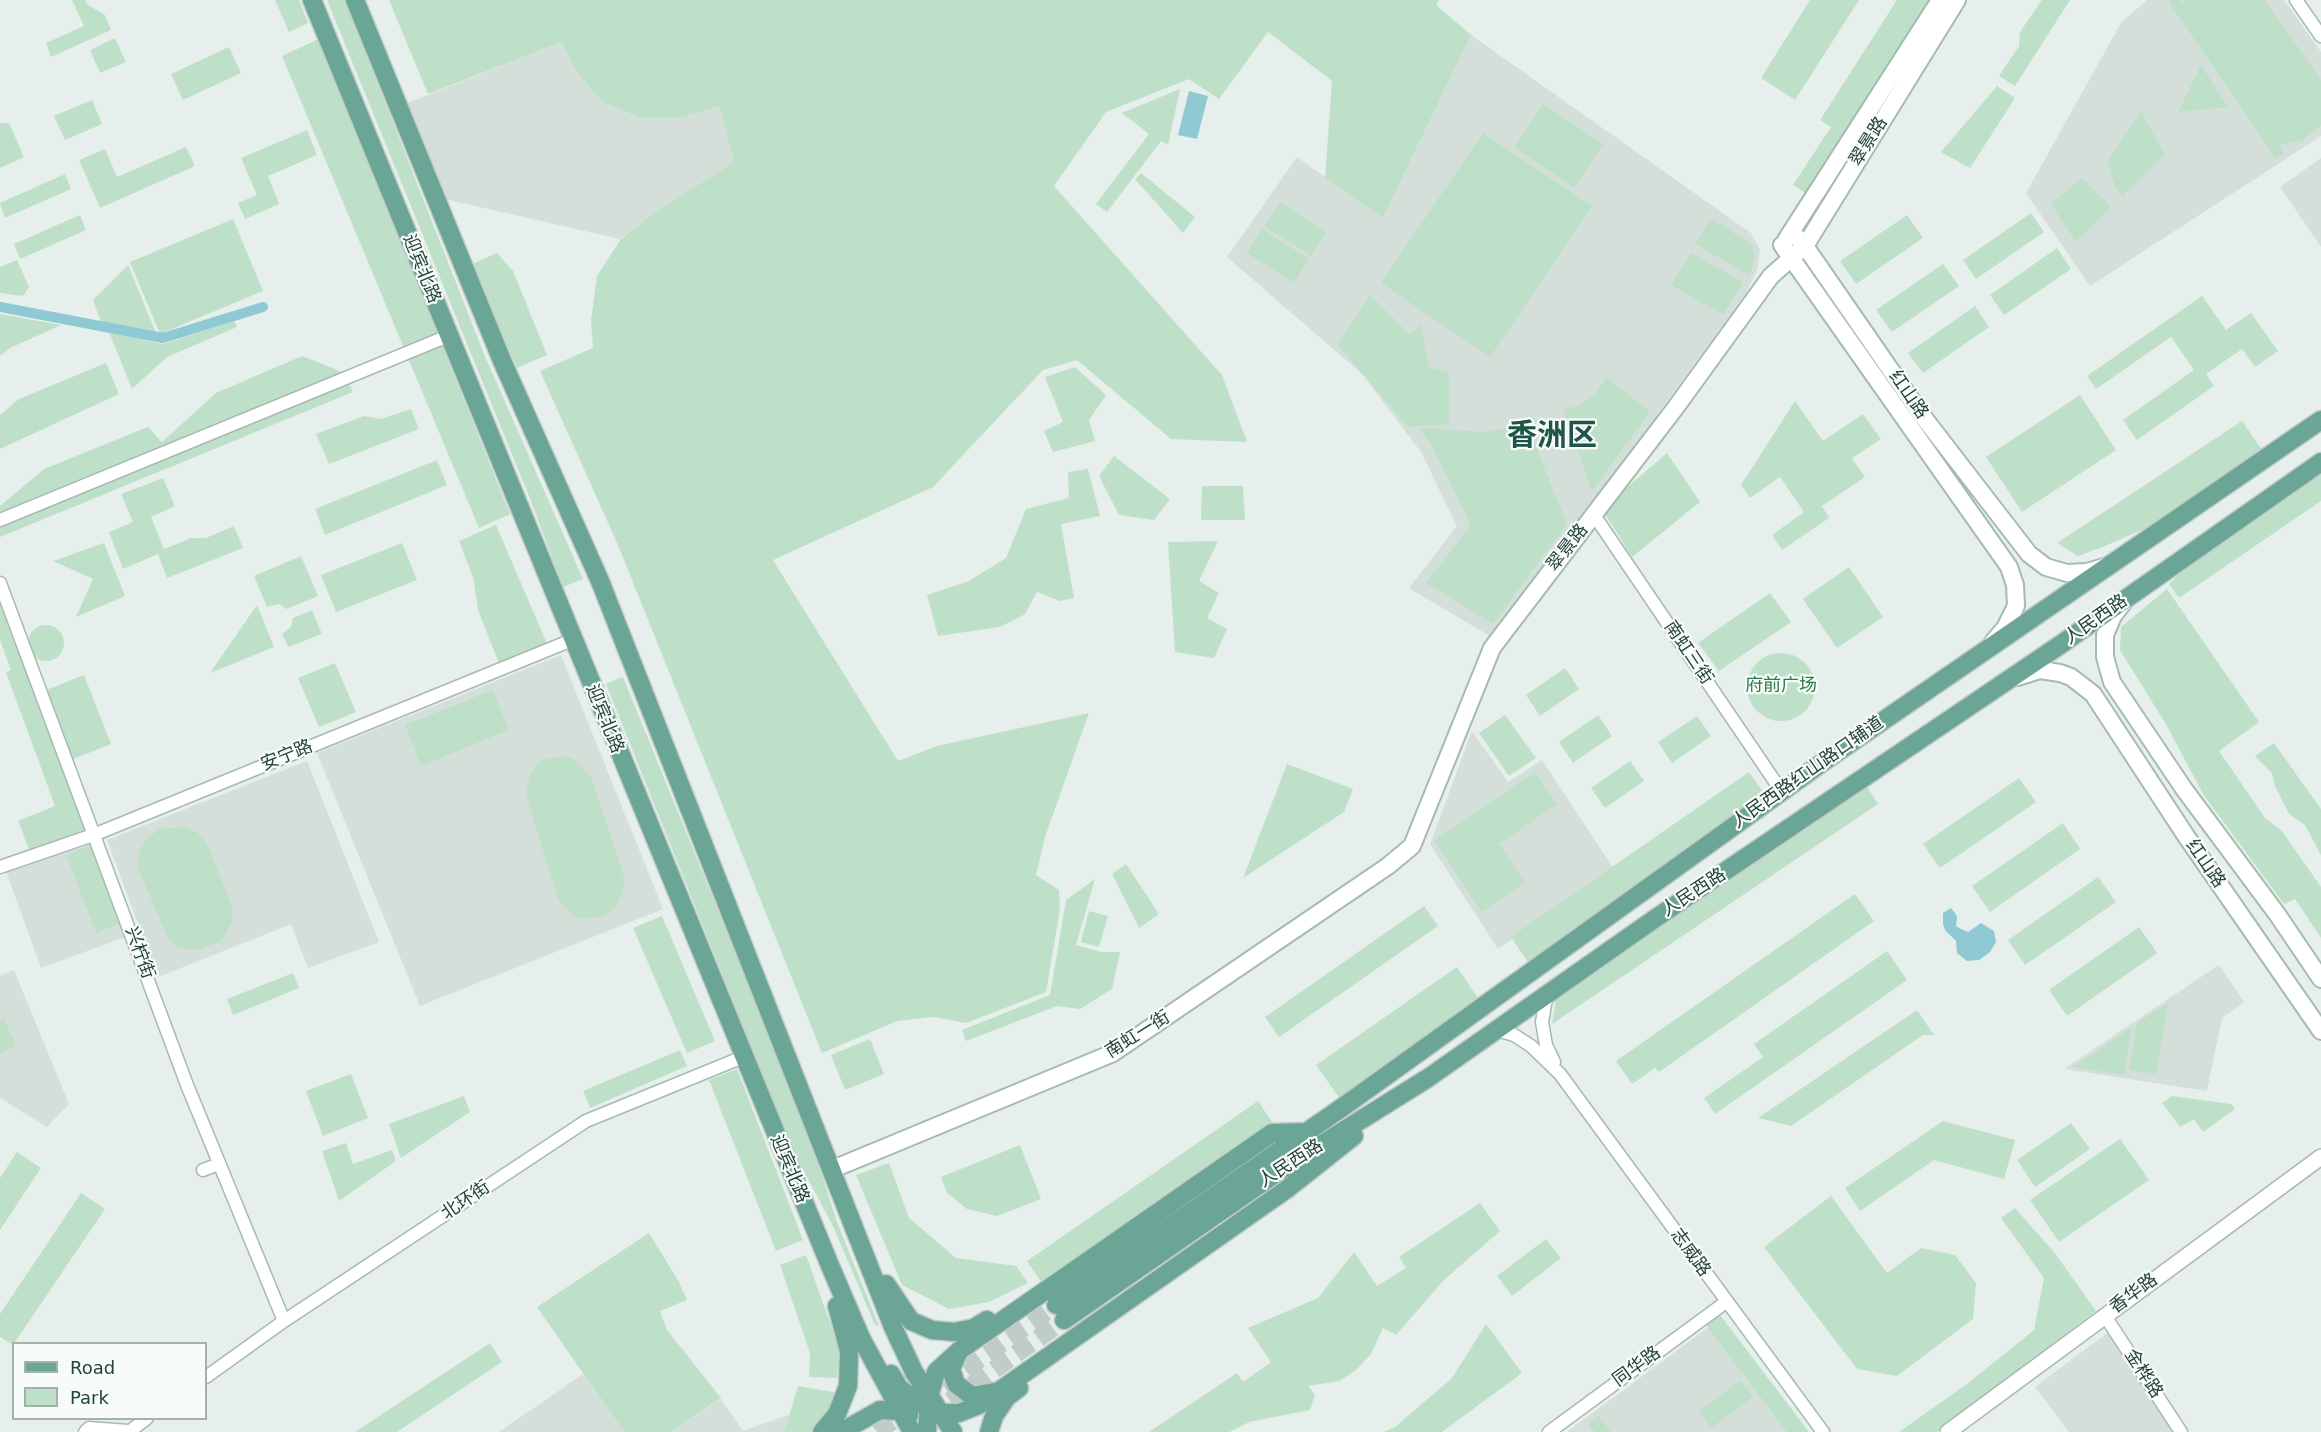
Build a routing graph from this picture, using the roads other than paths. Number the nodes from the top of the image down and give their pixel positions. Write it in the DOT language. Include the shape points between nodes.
graph roads {
  1 [pos="312,0"];
  2 [pos="355,0"];
  3 [pos="1940,0"];
  4 [pos="1957,0"];
  5 [pos="2296,0"];
  6 [pos="2321,36"];
  7 [pos="1793,245"];
  8 [pos="448,336"];
  9 [pos="2321,420"];
  10 [pos="2321,462"];
  11 [pos="1594,514"];
  12 [pos="0,520"];
  13 [pos="2107,565"];
  14 [pos="0,583"];
  15 [pos="2130,596"];
  16 [pos="572,640"];
  17 [pos="1981,652"];
  18 [pos="2001,685"];
  19 [pos="1782,792"];
  20 [pos="96,834"];
  21 [pos="1412,846"];
  22 [pos="0,867"];
  23 [pos="1637,898"];
  24 [pos="2321,979"];
  25 [pos="1547,993"];
  26 [pos="1494,1029"];
  27 [pos="2321,1031"];
  28 [pos="743,1057"];
  29 [pos="1560,1074"];
  30 [pos="1428,1078"];
  31 [pos="1306,1132"];
  32 [pos="2321,1157"];
  33 [pos="219,1164"];
  34 [pos="833,1169"];
  35 [pos="203,1170"];
  36 [pos="794,1180"];
  37 [pos="855,1227"];
  38 [pos="831,1268"];
  39 [pos="1047,1288"];
  40 [pos="1142,1291"];
  41 [pos="1726,1302"];
  42 [pos="2104,1316"];
  43 [pos="284,1321"];
  44 [pos="960,1350"];
  45 [pos="207,1376"];
  46 [pos="998,1391"];
  47 [pos="922,1418"];
  48 [pos="146,1420"];
  49 [pos="843,1431"];
  50 [pos="85,1432"];
  51 [pos="129,1432"];
  52 [pos="822,1432"];
  53 [pos="870,1432"];
  54 [pos="953,1432"];
  55 [pos="989,1432"];
  56 [pos="1549,1432"];
  57 [pos="1823,1432"];
  58 [pos="1948,1432"];
  59 [pos="2181,1432"];
  1 -- 8 [label="main road, 迎宾北路"];
  2 -- 34 [label="main road" via="503,363 600,580"];
  3 -- 7 [label="main road, 翠景路"];
  4 -- 7 [label="main road, 翠景路"];
  5 -- 6 [label="street"];
  7 -- 11 [label="main road, 翠景路"];
  7 -- 13 [label="main road, 红山路" via="2029,554 2046,567 2067,573"];
  7 -- 17 [label="main road, 红山路" via="2009,567 2016,606 2005,628"];
  8 -- 12 [label="street"];
  8 -- 16 [label="main road, 迎宾北路"];
  9 -- 13 [label="main road"];
  10 -- 15 [label="main road, 人民西路"];
  11 -- 19 [label="street, 南虹三街"];
  11 -- 21 [label="main road, 翠景路" via="1492,648"];
  13 -- 17 [label="main road"];
  14 -- 20 [label="street, 兴柠街"];
  15 -- 18 [label="main road, 人民西路"];
  15 -- 24 [label="main road, 红山路" via="2113,616 2105,635 2105,657 2112,682"];
  16 -- 20 [label="street, 安宁路"];
  16 -- 28 [label="main road, 迎宾北路"];
  17 -- 19 [label="main road, 人民西路红山路口辅道"];
  18 -- 25 [label="main road, 人民西路"];
  18 -- 27 [label="main road, 红山路" via="2028,673 2050,671 2071,677 2093,694"];
  19 -- 23 [label="main road, 人民西路红山路口辅道"];
  20 -- 22 [label="street, 安宁路"];
  20 -- 33 [label="street, 兴柠街"];
  21 -- 34 [label="main road, 南虹一街" via="1113,1053"];
  23 -- 31 [label="main road, 人民西路"];
  25 -- 26 [label="main road, 人民西路"];
  25 -- 29 [label="street, 志威路" via="1542,1022 1546,1045"];
  26 -- 29 [label="street, 志威路" via="1531,1046"];
  26 -- 30 [label="main road, 人民西路"];
  28 -- 36 [label="main road, 迎宾北路"];
  28 -- 43 [label="street, 北环街" via="586,1121"];
  29 -- 41 [label="street, 志威路"];
  30 -- 31 [label="main road, 人民西路" via="1060,1312"];
  30 -- 40 [label="main road" via="1287,1189"];
  31 -- 39 [label="main road" via="1272,1133"];
  32 -- 42 [label="street, 香华路"];
  33 -- 35 [label="street"];
  33 -- 43 [label="street, 兴柠街"];
  34 -- 37 [label="main road"];
  36 -- 38 [label="main road, 迎宾北路"];
  36 -- 47 [label="main road" via="823,1218 887,1368"];
  37 -- 39 [label="main road" via="896,1303 911,1321 932,1330 954,1332 974,1328"];
  37 -- 47 [label="main road" via="914,1372"];
  38 -- 47 [label="main road, 迎宾北路" via="861,1338"];
  38 -- 52 [label="main road" via="849,1351 848,1386 837,1414"];
  39 -- 44 [label="main road"];
  40 -- 46 [label="main road"];
  40 -- 55 [label="main road" via="1083,1341 1007,1396"];
  41 -- 56 [label="street, 同华路"];
  41 -- 57 [label="street, 志威路"];
  42 -- 58 [label="street, 香华路"];
  42 -- 59 [label="street, 金桦路"];
  43 -- 45 [label="street, 北环街"];
  44 -- 46 [label="main road" via="951,1369 956,1384 972,1396"];
  44 -- 47 [label="main road" via="936,1372"];
  46 -- 47 [label="main road" via="960,1413"];
  47 -- 49 [label="main road" via="880,1410"];
  47 -- 54 [label="main road, 迎宾北路"];
  48 -- 51 [label="street"];
  49 -- 53 [label="main road"];
  50 -- 51 [label="street" via="89,1428"];
}
